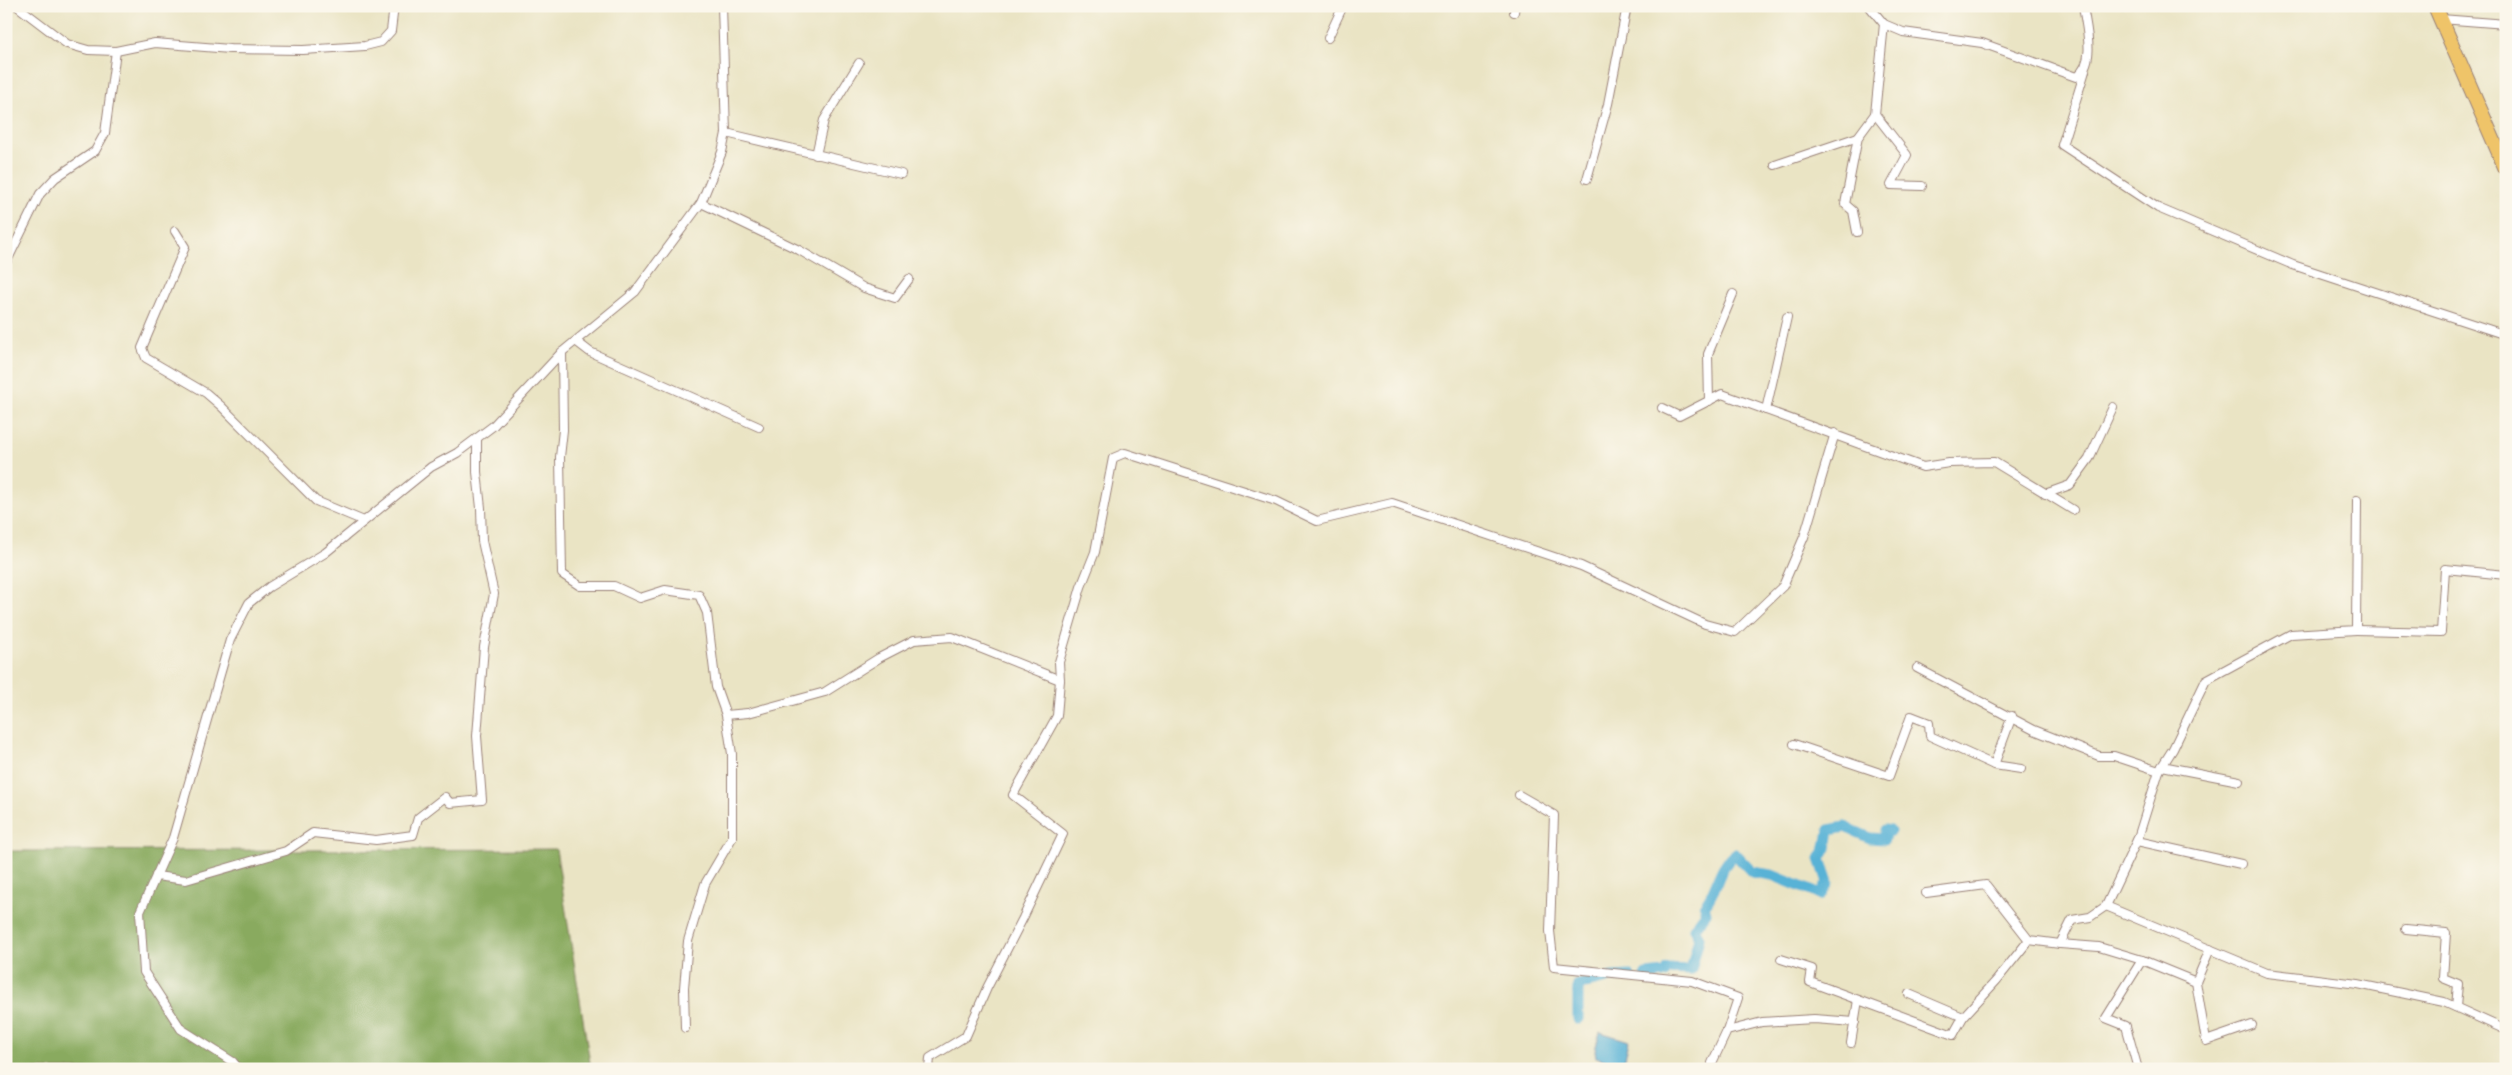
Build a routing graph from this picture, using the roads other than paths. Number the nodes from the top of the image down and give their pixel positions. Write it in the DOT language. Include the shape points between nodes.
graph roads {
  1 [pos="17,6"];
  2 [pos="394,6"];
  3 [pos="722,6"];
  4 [pos="1343,6"];
  5 [pos="1627,6"];
  6 [pos="1869,6"];
  7 [pos="2083,6"];
  8 [pos="2438,12"];
  9 [pos="1884,24"];
  10 [pos="2506,24"];
  11 [pos="1328,38"];
  12 [pos="116,51"];
  13 [pos="859,63"];
  14 [pos="2085,71"];
  15 [pos="1875,114"];
  16 [pos="726,133"];
  17 [pos="1858,136"];
  18 [pos="816,155"];
  19 [pos="1775,164"];
  20 [pos="2506,169"];
  21 [pos="901,174"];
  22 [pos="1587,179"];
  23 [pos="1922,186"];
  24 [pos="701,203"];
  25 [pos="175,231"];
  26 [pos="1857,232"];
  27 [pos="6,263"];
  28 [pos="909,279"];
  29 [pos="1733,294"];
  30 [pos="1787,317"];
  31 [pos="2506,335"];
  32 [pos="577,342"];
  33 [pos="562,352"];
  34 [pos="1709,401"];
  35 [pos="2113,407"];
  36 [pos="1662,408"];
  37 [pos="1766,410"];
  38 [pos="759,427"];
  39 [pos="1835,434"];
  40 [pos="477,438"];
  41 [pos="2045,494"];
  42 [pos="2357,500"];
  43 [pos="2072,510"];
  44 [pos="364,522"];
  45 [pos="2506,574"];
  46 [pos="2356,630"];
  47 [pos="1917,668"];
  48 [pos="1060,680"];
  49 [pos="726,715"];
  50 [pos="2012,716"];
  51 [pos="1794,744"];
  52 [pos="1994,765"];
  53 [pos="2021,769"];
  54 [pos="2161,769"];
  55 [pos="2239,780"];
  56 [pos="1519,795"];
  57 [pos="2137,841"];
  58 [pos="2241,864"];
  59 [pos="156,876"];
  60 [pos="1926,893"];
  61 [pos="2106,906"];
  62 [pos="2406,929"];
  63 [pos="2028,940"];
  64 [pos="2060,944"];
  65 [pos="2210,949"];
  66 [pos="1781,959"];
  67 [pos="2142,960"];
  68 [pos="2196,982"];
  69 [pos="1909,994"];
  70 [pos="1858,1000"];
  71 [pos="2456,1007"];
  72 [pos="1963,1017"];
  73 [pos="1855,1022"];
  74 [pos="2252,1026"];
  75 [pos="686,1028"];
  76 [pos="2506,1030"];
  77 [pos="1727,1031"];
  78 [pos="1852,1043"];
  79 [pos="1712,1063"];
  80 [pos="239,1069"];
  81 [pos="929,1069"];
  82 [pos="2138,1069"];
  1 -- 12 [label="street" via="66,44 88,50"];
  2 -- 12 [label="street" via="391,31 382,42 365,46 302,50 230,49 155,43"];
  3 -- 16 [label="street"];
  4 -- 11 [label="street"];
  5 -- 22 [label="street" via="1608,104"];
  6 -- 9 [label="street"];
  7 -- 14 [label="street" via="2089,58"];
  8 -- 10 [label="street"];
  8 -- 20 [label="highway"];
  9 -- 14 [label="street" via="1903,32 1982,43 2076,77"];
  9 -- 15 [label="street"];
  12 -- 27 [label="street" via="105,133 95,151 55,178 40,194"];
  13 -- 18 [label="street" via="824,120"];
  14 -- 31 [label="street" via="2062,145 2158,208 2293,266"];
  15 -- 17 [label="street"];
  15 -- 23 [label="street" via="1907,155 1891,185"];
  16 -- 18 [label="street"];
  16 -- 24 [label="street"];
  17 -- 19 [label="street"];
  17 -- 26 [label="street" via="1845,204 1854,211"];
  18 -- 21 [label="street"];
  24 -- 28 [label="street" via="799,250 864,288 895,298"];
  24 -- 32 [label="street" via="635,292"];
  25 -- 44 [label="street" via="185,247 142,348 146,358 221,406 316,501"];
  29 -- 34 [label="street" via="1708,354"];
  30 -- 37 [label="street"];
  32 -- 33 [label="street"];
  32 -- 38 [label="street" via="590,352"];
  33 -- 40 [label="street" via="493,426"];
  33 -- 49 [label="street" via="562,574 580,586 614,586 640,598 665,590 699,595 707,613 716,687"];
  34 -- 36 [label="street" via="1679,416"];
  34 -- 37 [label="street" via="1722,394"];
  35 -- 41 [label="street" via="2089,459 2070,485"];
  37 -- 39 [label="street"];
  39 -- 41 [label="street" via="1923,467 1994,462"];
  39 -- 48 [label="street" via="1804,537 1783,586 1735,632 1705,624 1581,566 1392,503 1317,521 1276,501 1124,453 1113,458 1095,552 1059,662"];
  40 -- 44 [label="street" via="431,467"];
  40 -- 59 [label="street" via="476,472 482,541 494,594 484,647 477,736 482,800 450,803 445,797 418,818 413,836 376,840 313,833 286,851 186,880"];
  41 -- 43 [label="street"];
  42 -- 46 [label="street"];
  44 -- 59 [label="street" via="325,553 268,587 249,603 230,640 173,838"];
  45 -- 46 [label="street" via="2445,569 2441,632"];
  46 -- 54 [label="street" via="2291,634 2206,680 2174,749"];
  47 -- 50 [label="street"];
  48 -- 49 [label="street" via="952,637 914,640 825,692 748,713"];
  48 -- 81 [label="street" via="1057,716 1013,795 1063,834 966,1036 930,1058"];
  49 -- 75 [label="street" via="732,754 732,838 705,884 688,941 684,988"];
  50 -- 52 [label="street"];
  50 -- 54 [label="street" via="2034,730 2099,756 2114,756"];
  51 -- 52 [label="street" via="1889,776 1911,716 1929,723 1930,736"];
  52 -- 53 [label="street"];
  54 -- 55 [label="street"];
  54 -- 57 [label="street"];
  56 -- 77 [label="street" via="1554,815 1550,931 1554,967 1692,980 1738,998"];
  57 -- 58 [label="street"];
  57 -- 61 [label="street"];
  59 -- 80 [label="street" via="140,912 144,972 181,1029"];
  60 -- 63 [label="street" via="1986,885"];
  61 -- 64 [label="street" via="2090,917 2072,920"];
  61 -- 65 [label="street"];
  62 -- 71 [label="street" via="2446,933 2443,978 2458,984"];
  63 -- 64 [label="street"];
  63 -- 72 [label="street"];
  64 -- 67 [label="street" via="2099,947"];
  65 -- 68 [label="street"];
  65 -- 71 [label="street" via="2267,972 2358,984"];
  66 -- 70 [label="street" via="1812,969 1810,982"];
  67 -- 68 [label="street"];
  67 -- 82 [label="street" via="2106,1018 2126,1026"];
  68 -- 74 [label="street" via="2206,1041"];
  69 -- 72 [label="street"];
  70 -- 72 [label="street" via="1953,1035"];
  70 -- 73 [label="street"];
  71 -- 76 [label="street"];
  73 -- 77 [label="street" via="1762,1022"];
  73 -- 78 [label="street"];
  77 -- 79 [label="street"];
}
